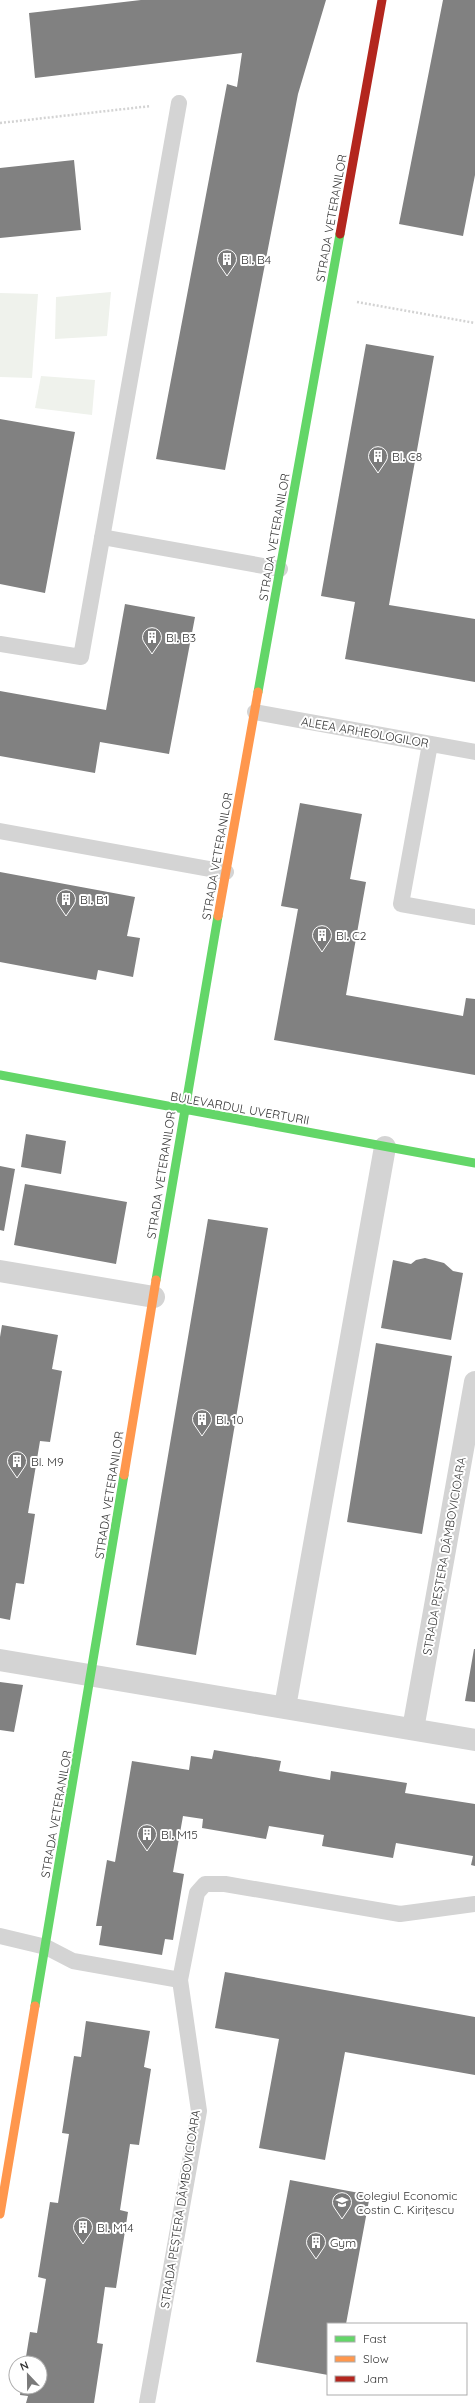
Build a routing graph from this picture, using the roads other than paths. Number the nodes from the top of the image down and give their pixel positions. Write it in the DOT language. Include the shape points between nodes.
graph roads {
  1 [pos="382,0"];
  2 [pos="179,103"];
  3 [pos="102,537"];
  4 [pos="280,569"];
  5 [pos="0,644"];
  6 [pos="255,712"];
  7 [pos="430,744"];
  8 [pos="475,752"];
  9 [pos="0,831"];
  10 [pos="226,872"];
  11 [pos="475,917"];
  12 [pos="0,1076"];
  13 [pos="184,1110"];
  14 [pos="385,1147"];
  15 [pos="475,1164"];
  16 [pos="0,1271"];
  17 [pos="154,1297"];
  18 [pos="475,1382"];
  19 [pos="0,1660"];
  20 [pos="92,1674"];
  21 [pos="285,1707"];
  22 [pos="414,1729"];
  23 [pos="475,1740"];
  24 [pos="475,1904"];
  25 [pos="0,1936"];
  26 [pos="46,1947"];
  27 [pos="180,1980"];
  28 [pos="0,2214"];
  29 [pos="147,2403"];
  1 -- 4 [label="street, STRADA VETERANILOR"];
  2 -- 3 [label="lane"];
  3 -- 4 [label="lane"];
  3 -- 5 [label="lane" via="81,657"];
  4 -- 6 [label="street, STRADA VETERANILOR"];
  6 -- 7 [label="lane, ALEEA ARHEOLOGILOR"];
  6 -- 10 [label="street, STRADA VETERANILOR"];
  7 -- 8 [label="lane, ALEEA ARHEOLOGILOR"];
  7 -- 11 [label="lane" via="401,904"];
  9 -- 10 [label="lane"];
  10 -- 13 [label="street, STRADA VETERANILOR"];
  12 -- 13 [label="street, BULEVARDUL UVERTURII"];
  13 -- 14 [label="street, BULEVARDUL UVERTURII"];
  13 -- 17 [label="street, STRADA VETERANILOR"];
  14 -- 15 [label="street, BULEVARDUL UVERTURII"];
  14 -- 21 [label="street"];
  16 -- 17 [label="street"];
  17 -- 20 [label="street, STRADA VETERANILOR"];
  18 -- 22 [label="street, STRADA PEȘTERA DÂMBOVICIOARA"];
  19 -- 20 [label="street"];
  20 -- 21 [label="street"];
  20 -- 26 [label="street, STRADA VETERANILOR"];
  21 -- 22 [label="street"];
  22 -- 23 [label="street"];
  24 -- 27 [label="lane, STRADA PEȘTERA DÂMBOVICIOARA" via="400,1914 225,1884 206,1884 197,1893"];
  25 -- 26 [label="lane"];
  26 -- 27 [label="lane" via="73,1961"];
  26 -- 28 [label="street, STRADA VETERANILOR"];
  27 -- 29 [label="lane, STRADA PEȘTERA DÂMBOVICIOARA" via="199,2111"];
}
